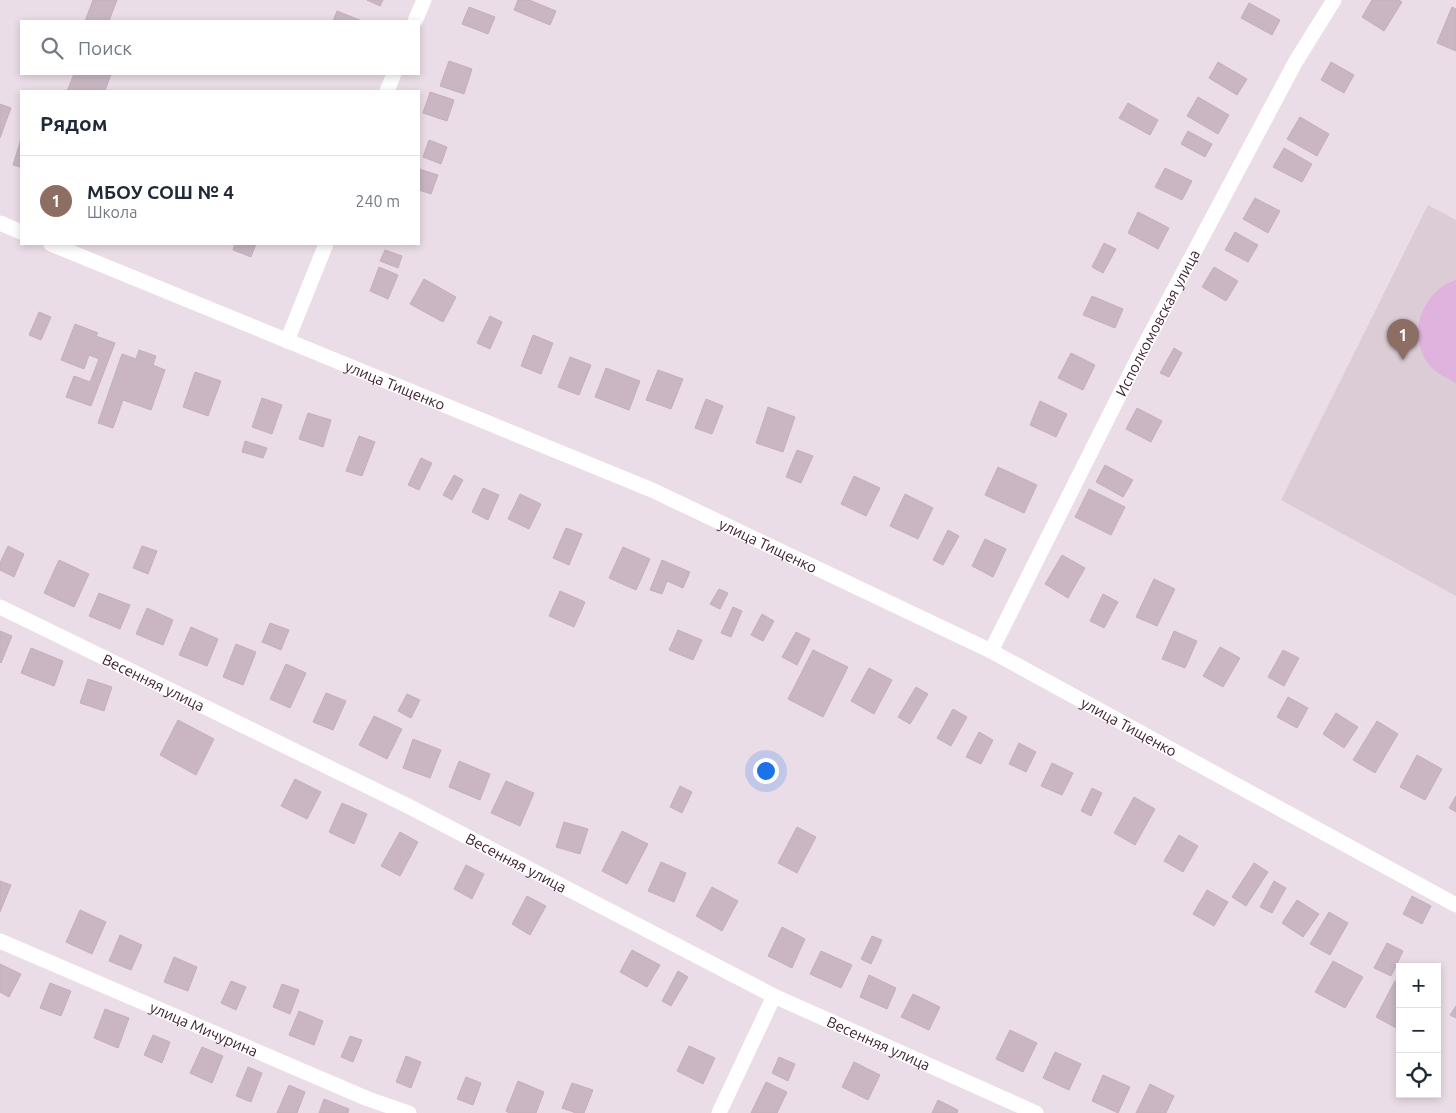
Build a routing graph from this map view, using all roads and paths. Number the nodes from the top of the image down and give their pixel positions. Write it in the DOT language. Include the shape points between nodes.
graph roads {
  1 [pos="424,0"];
  2 [pos="1334,0"];
  3 [pos="415,20"];
  4 [pos="394,75"];
  5 [pos="387,90"];
  6 [pos="0,223"];
  7 [pos="20,232"];
  8 [pos="53,245"];
  9 [pos="326,245"];
  10 [pos="287,341"];
  11 [pos="0,607"];
  12 [pos="991,651"];
  13 [pos="1456,905"];
  14 [pos="0,941"];
  15 [pos="774,996"];
  16 [pos="410,1113"];
  17 [pos="719,1113"];
  18 [pos="1036,1113"];
  1 -- 3 [label="street"];
  2 -- 12 [label="street, Исполкомовская улица" via="1296,61 1142,350"];
  4 -- 5 [label="street"];
  6 -- 7 [label="street"];
  8 -- 10 [label="street, улица Тищенко"];
  9 -- 10 [label="street"];
  10 -- 12 [label="street, улица Тищенко" via="652,490"];
  11 -- 15 [label="street, Весенняя улица" via="408,806"];
  12 -- 13 [label="street, улица Тищенко"];
  14 -- 16 [label="street, улица Мичурина" via="368,1099"];
  15 -- 17 [label="street"];
  15 -- 18 [label="street, Весенняя улица"];
}
